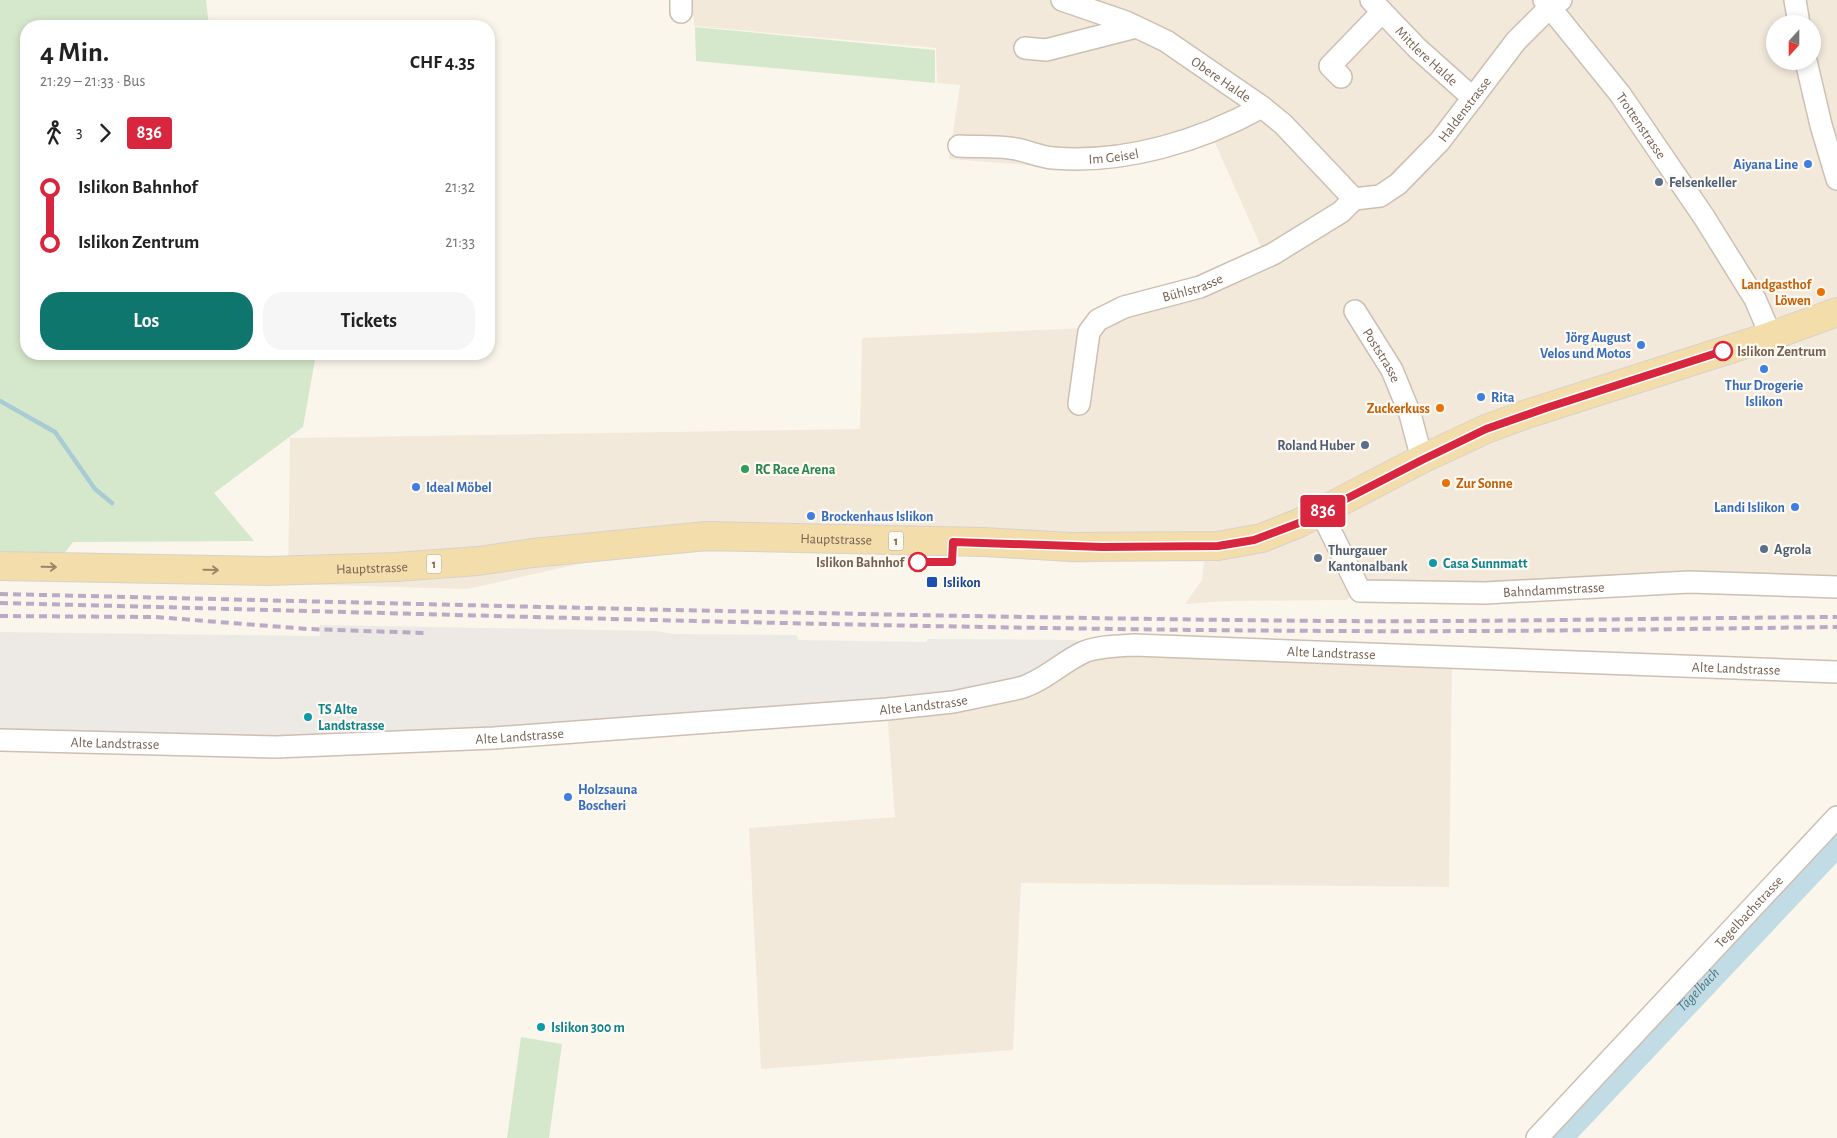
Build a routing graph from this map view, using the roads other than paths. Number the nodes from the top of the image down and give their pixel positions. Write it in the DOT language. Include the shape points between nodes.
graph roads {
  1 [pos="1062,0"];
  2 [pos="1795,0"];
  3 [pos="1552,2"];
  4 [pos="1377,6"];
  5 [pos="1798,15"];
  6 [pos="1136,27"];
  7 [pos="1025,48"];
  8 [pos="1808,70"];
  9 [pos="1341,77"];
  10 [pos="1473,98"];
  11 [pos="1262,107"];
  12 [pos="959,146"];
  13 [pos="1835,169"];
  14 [pos="1354,199"];
  15 [pos="1355,311"];
  16 [pos="1835,319"];
  17 [pos="1771,336"];
  18 [pos="1079,404"];
  19 [pos="1422,460"];
  20 [pos="1321,512"];
  21 [pos="0,566"];
  22 [pos="1837,587"];
  23 [pos="1837,672"];
  24 [pos="0,740"];
  25 [pos="1837,817"];
  26 [pos="1537,1138"];
  1 -- 6 [label="street, Obere Halde"];
  2 -- 5 [label="street"];
  3 -- 10 [label="street, Haldenstrasse" via="1516,41"];
  3 -- 17 [label="street, Trottenstrasse" via="1704,217 1755,299"];
  4 -- 9 [label="street, Mittlere Halde" via="1330,66"];
  4 -- 10 [label="street, Mittlere Halde" via="1417,48"];
  6 -- 7 [label="street" via="1046,50"];
  6 -- 11 [label="street, Obere Halde" via="1166,42"];
  8 -- 13 [label="street"];
  10 -- 14 [label="street, Haldenstrasse" via="1440,140 1398,184 1380,196"];
  11 -- 12 [label="street, Im Geisel" via="1233,123 1181,143 1106,158 1052,158 1010,148"];
  11 -- 14 [label="street, Obere Halde" via="1283,124"];
  14 -- 18 [label="street, Bühlstrasse" via="1341,212 1264,258 1200,287 1124,306 1098,320 1089,332"];
  15 -- 19 [label="street, Poststrasse" via="1392,370 1410,414"];
  16 -- 17 [label="main road, Hauptstrasse / 1"];
  17 -- 19 [label="main road, Hauptstrasse / 1" via="1527,414 1486,429"];
  19 -- 20 [label="main road, Hauptstrasse / 1"];
  21 -- 20 [label="main road, Hauptstrasse / 1, one-way" via="270,571 396,567 706,536 1071,547 1218,546 1262,538"];
  20 -- 22 [label="street, Bahndammstrasse" via="1360,591 1485,593 1689,582"];
  23 -- 24 [label="street, Alte Landstrasse" via="1100,647 1020,688 953,702 887,709 494,738 276,747"];
  25 -- 26 [label="street, Tegelbachstrasse"];
}
